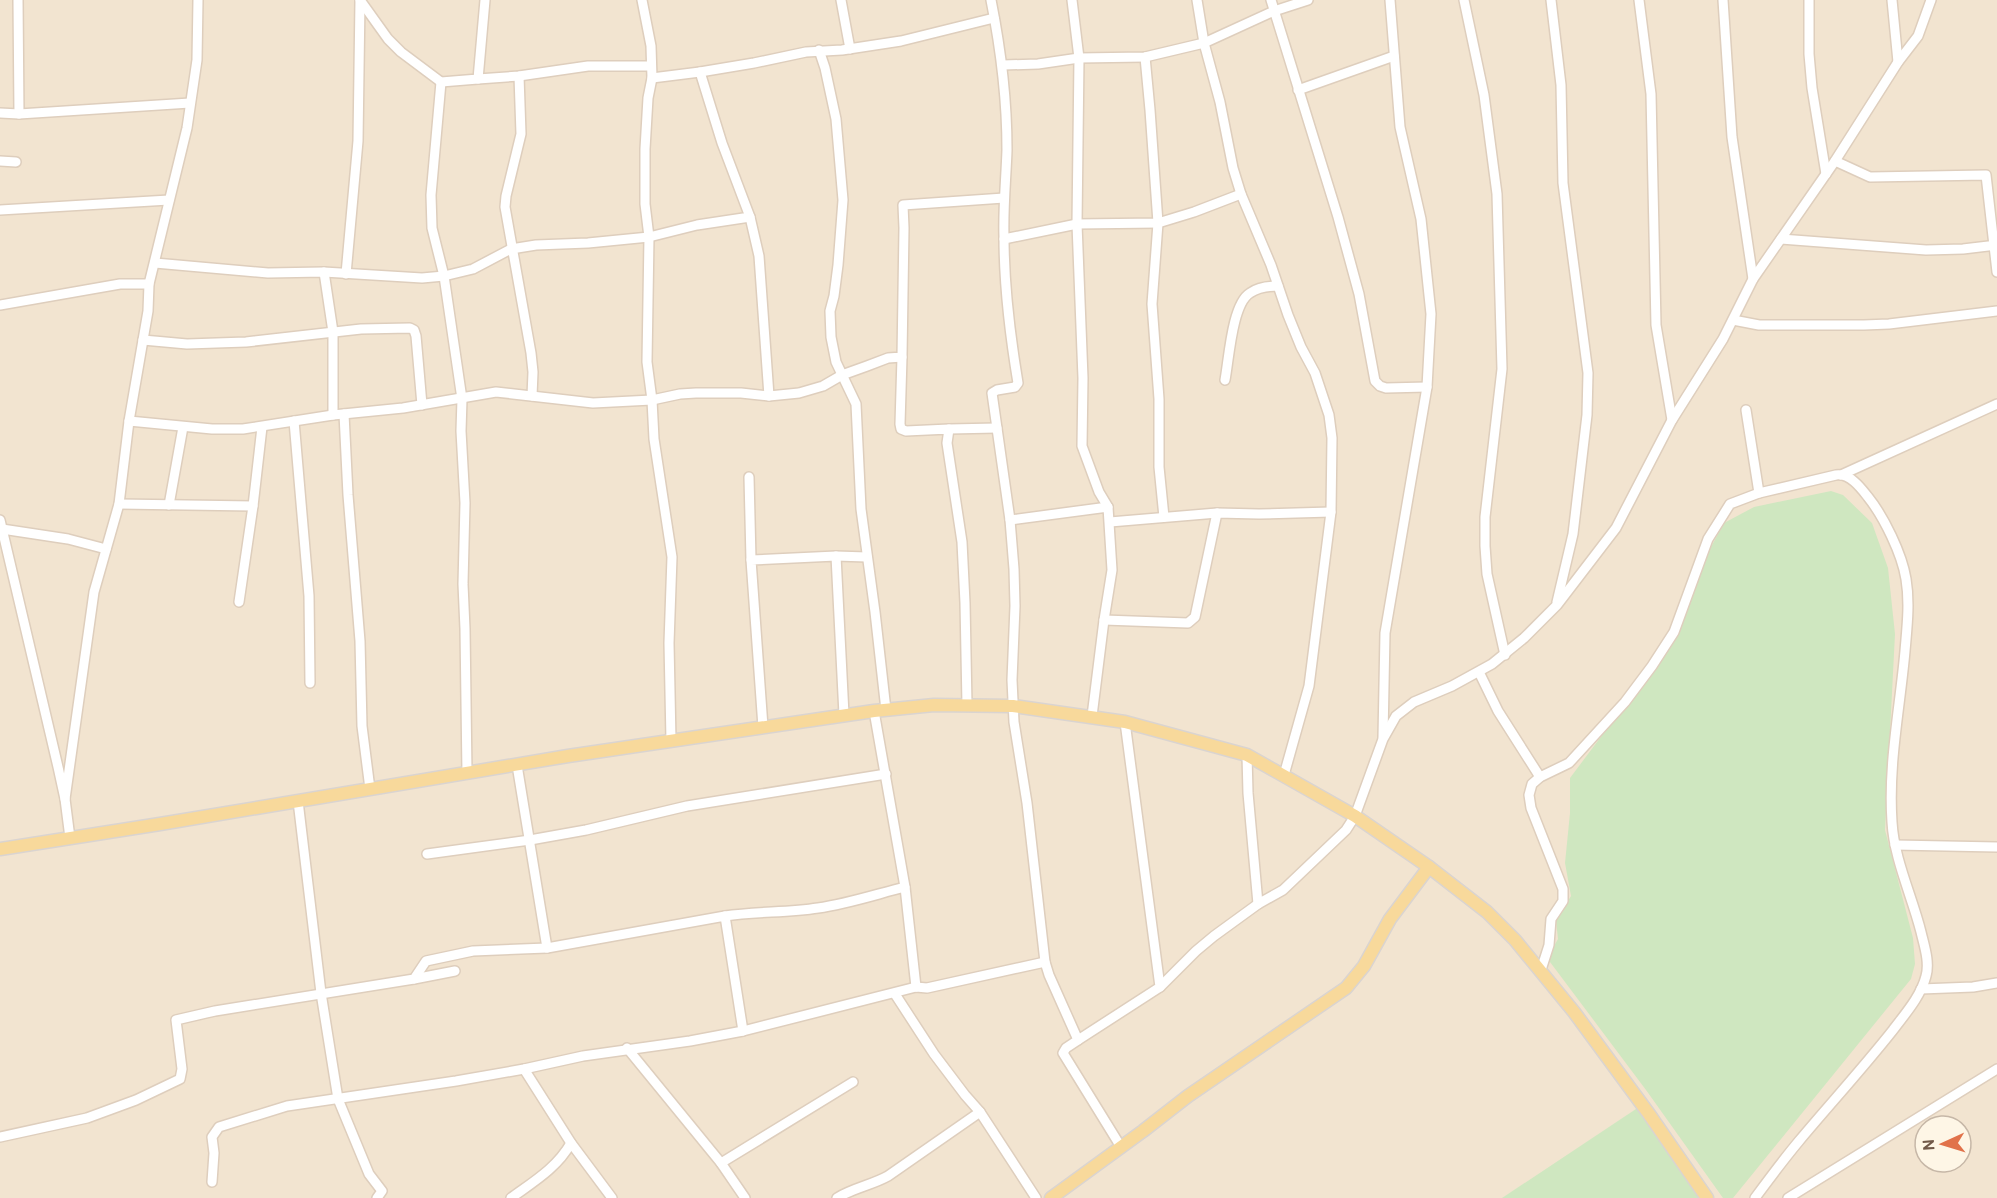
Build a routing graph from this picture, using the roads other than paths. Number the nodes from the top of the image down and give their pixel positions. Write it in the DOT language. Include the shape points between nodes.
graph roads {
  1 [pos="18,0"];
  2 [pos="198,0"];
  3 [pos="360,0"];
  4 [pos="485,0"];
  5 [pos="642,0"];
  6 [pos="841,0"];
  7 [pos="991,0"];
  8 [pos="1071,0"];
  9 [pos="1197,0"];
  10 [pos="1271,0"];
  11 [pos="1308,0"];
  12 [pos="1390,0"];
  13 [pos="1464,0"];
  14 [pos="1551,0"];
  15 [pos="1639,0"];
  16 [pos="1723,0"];
  17 [pos="1809,0"];
  18 [pos="1892,0"];
  19 [pos="1931,0"];
  20 [pos="1274,11"];
  21 [pos="994,18"];
  22 [pos="1204,43"];
  23 [pos="850,49"];
  24 [pos="819,50"];
  25 [pos="1394,56"];
  26 [pos="1079,57"];
  27 [pos="1144,57"];
  28 [pos="1898,62"];
  29 [pos="1003,64"];
  30 [pos="651,66"];
  31 [pos="700,72"];
  32 [pos="519,76"];
  33 [pos="478,78"];
  34 [pos="652,78"];
  35 [pos="441,82"];
  36 [pos="1298,90"];
  37 [pos="190,103"];
  38 [pos="0,113"];
  39 [pos="19,114"];
  40 [pos="0,161"];
  41 [pos="1835,161"];
  42 [pos="16,162"];
  43 [pos="1826,174"];
  44 [pos="1986,175"];
  45 [pos="1997,175"];
  46 [pos="1241,194"];
  47 [pos="1004,198"];
  48 [pos="169,200"];
  49 [pos="0,210"];
  50 [pos="750,217"];
  51 [pos="1158,223"];
  52 [pos="1077,224"];
  53 [pos="649,237"];
  54 [pos="1004,239"];
  55 [pos="1781,239"];
  56 [pos="1995,245"];
  57 [pos="511,249"];
  58 [pos="155,263"];
  59 [pos="324,272"];
  60 [pos="1997,272"];
  61 [pos="346,274"];
  62 [pos="444,276"];
  63 [pos="1753,279"];
  64 [pos="149,284"];
  65 [pos="1278,286"];
  66 [pos="0,305"];
  67 [pos="1997,311"];
  68 [pos="1733,320"];
  69 [pos="333,332"];
  70 [pos="143,340"];
  71 [pos="902,357"];
  72 [pos="842,375"];
  73 [pos="1225,380"];
  74 [pos="1427,387"];
  75 [pos="532,396"];
  76 [pos="769,396"];
  77 [pos="462,399"];
  78 [pos="652,400"];
  79 [pos="1997,404"];
  80 [pos="422,405"];
  81 [pos="1746,410"];
  82 [pos="344,414"];
  83 [pos="333,415"];
  84 [pos="1672,420"];
  85 [pos="129,421"];
  86 [pos="294,421"];
  87 [pos="183,427"];
  88 [pos="262,427"];
  89 [pos="997,428"];
  90 [pos="949,429"];
  91 [pos="1841,475"];
  92 [pos="749,477"];
  93 [pos="1759,493"];
  94 [pos="119,504"];
  95 [pos="169,506"];
  96 [pos="253,506"];
  97 [pos="1108,507"];
  98 [pos="1331,512"];
  99 [pos="1217,513"];
  100 [pos="1164,517"];
  101 [pos="1010,520"];
  102 [pos="1110,522"];
  103 [pos="1,525"];
  104 [pos="106,549"];
  105 [pos="836,556"];
  106 [pos="867,557"];
  107 [pos="751,560"];
  108 [pos="239,602"];
  109 [pos="1557,605"];
  110 [pos="1104,620"];
  111 [pos="1505,655"];
  112 [pos="1479,672"];
  113 [pos="310,683"];
  114 [pos="967,705"];
  115 [pos="1013,706"];
  116 [pos="880,711"];
  117 [pos="844,715"];
  118 [pos="1092,716"];
  119 [pos="1125,722"];
  120 [pos="763,727"];
  121 [pos="1383,739"];
  122 [pos="671,741"];
  123 [pos="1247,755"];
  124 [pos="517,765"];
  125 [pos="467,773"];
  126 [pos="886,774"];
  127 [pos="1284,775"];
  128 [pos="1540,777"];
  129 [pos="370,789"];
  130 [pos="65,799"];
  131 [pos="298,801"];
  132 [pos="1355,816"];
  133 [pos="70,838"];
  134 [pos="530,840"];
  135 [pos="1895,845"];
  136 [pos="1997,847"];
  137 [pos="0,849"];
  138 [pos="427,854"];
  139 [pos="1429,867"];
  140 [pos="905,887"];
  141 [pos="1258,904"];
  142 [pos="725,916"];
  143 [pos="547,948"];
  144 [pos="1045,962"];
  145 [pos="1541,970"];
  146 [pos="455,971"];
  147 [pos="414,979"];
  148 [pos="1997,983"];
  149 [pos="916,987"];
  150 [pos="1160,987"];
  151 [pos="1921,989"];
  152 [pos="321,993"];
  153 [pos="894,994"];
  154 [pos="743,1031"];
  155 [pos="1078,1040"];
  156 [pos="627,1048"];
  157 [pos="524,1069"];
  158 [pos="1997,1069"];
  159 [pos="853,1082"];
  160 [pos="338,1099"];
  161 [pos="980,1112"];
  162 [pos="0,1137"];
  163 [pos="571,1143"];
  164 [pos="1121,1148"];
  165 [pos="721,1163"];
  166 [pos="212,1182"];
  167 [pos="377,1198"];
  168 [pos="510,1198"];
  169 [pos="612,1198"];
  170 [pos="745,1198"];
  171 [pos="837,1198"];
  172 [pos="1036,1198"];
  173 [pos="1051,1198"];
  174 [pos="1707,1198"];
  175 [pos="1755,1198"];
  176 [pos="1788,1198"];
  1 -- 39 [label="street"];
  2 -- 37 [label="street" via="197,60"];
  3 -- 35 [label="street" via="388,39"];
  3 -- 61 [label="street" via="358,141"];
  4 -- 33 [label="street"];
  5 -- 30 [label="street"];
  6 -- 23 [label="street"];
  7 -- 21 [label="street"];
  8 -- 26 [label="street"];
  9 -- 22 [label="street"];
  10 -- 20 [label="street"];
  11 -- 20 [label="street"];
  12 -- 25 [label="street"];
  13 -- 111 [label="street" via="1484,95 1497,194 1502,369 1485,546"];
  14 -- 109 [label="street" via="1561,85 1563,183 1588,373 1573,534"];
  15 -- 84 [label="street" via="1651,94 1656,325"];
  16 -- 63 [label="street" via="1732,137"];
  17 -- 43 [label="street" via="1812,88"];
  18 -- 28 [label="street"];
  19 -- 28 [label="street" via="1918,36"];
  20 -- 22 [label="street"];
  20 -- 36 [label="street"];
  21 -- 23 [label="street"];
  21 -- 29 [label="street"];
  22 -- 27 [label="street"];
  22 -- 46 [label="street"];
  23 -- 24 [label="street"];
  24 -- 31 [label="street"];
  24 -- 72 [label="street" via="836,119 843,200 830,319 836,362"];
  25 -- 36 [label="street"];
  25 -- 74 [label="street" via="1403,145 1426,252 1431,314"];
  26 -- 27 [label="street"];
  26 -- 29 [label="street" via="1038,64"];
  26 -- 52 [label="street"];
  27 -- 51 [label="street"];
  28 -- 41 [label="street"];
  29 -- 47 [label="street"];
  30 -- 32 [label="street" via="588,66"];
  30 -- 34 [label="street"];
  31 -- 34 [label="street"];
  31 -- 50 [label="street"];
  32 -- 33 [label="street"];
  32 -- 57 [label="street" via="521,134 505,201"];
  33 -- 35 [label="street"];
  34 -- 53 [label="street" via="645,148"];
  35 -- 62 [label="street" via="430,195 432,228"];
  36 -- 74 [label="street" via="1359,294 1376,381 1386,388"];
  37 -- 39 [label="street"];
  37 -- 48 [label="street"];
  38 -- 39 [label="street"];
  40 -- 42 [label="street"];
  41 -- 43 [label="street"];
  41 -- 44 [label="street" via="1870,177"];
  43 -- 55 [label="street"];
  44 -- 45 [label="street"];
  44 -- 56 [label="street"];
  46 -- 51 [label="street"];
  46 -- 65 [label="street"];
  47 -- 54 [label="street"];
  47 -- 71 [label="street" via="903,205"];
  48 -- 49 [label="street"];
  48 -- 58 [label="street"];
  50 -- 53 [label="street"];
  50 -- 76 [label="street" via="759,256"];
  51 -- 52 [label="street"];
  51 -- 100 [label="street" via="1152,304"];
  52 -- 54 [label="street"];
  52 -- 97 [label="street" via="1082,446"];
  53 -- 57 [label="street"];
  53 -- 78 [label="street" via="647,362"];
  54 -- 89 [label="street" via="1018,383 993,393"];
  55 -- 56 [label="street" via="1926,250"];
  55 -- 63 [label="street"];
  56 -- 60 [label="street"];
  57 -- 62 [label="street" via="473,269"];
  57 -- 75 [label="street" via="532,364"];
  58 -- 59 [label="street" via="268,273"];
  58 -- 64 [label="street"];
  59 -- 61 [label="street"];
  59 -- 69 [label="street"];
  61 -- 62 [label="street"];
  62 -- 77 [label="street"];
  63 -- 68 [label="street"];
  64 -- 66 [label="street" via="120,284"];
  64 -- 70 [label="street"];
  65 -- 73 [label="street" via="1259,288 1240,305"];
  65 -- 98 [label="street" via="1329,415"];
  67 -- 68 [label="street" via="1864,326 1759,325"];
  68 -- 84 [label="street"];
  69 -- 70 [label="street" via="246,342 188,344"];
  69 -- 80 [label="street" via="414,330"];
  69 -- 83 [label="street"];
  70 -- 85 [label="street"];
  71 -- 72 [label="street" via="888,358"];
  71 -- 90 [label="street" via="901,429"];
  72 -- 76 [label="street" via="813,390"];
  72 -- 106 [label="street" via="856,404"];
  74 -- 121 [label="street" via="1385,633"];
  75 -- 77 [label="street" via="496,392"];
  75 -- 78 [label="street" via="592,403"];
  76 -- 78 [label="street" via="680,394"];
  77 -- 80 [label="street"];
  77 -- 125 [label="street"];
  78 -- 122 [label="street" via="672,557"];
  79 -- 91 [label="street"];
  80 -- 82 [label="street"];
  81 -- 93 [label="street"];
  82 -- 83 [label="street"];
  82 -- 129 [label="street" via="362,726"];
  83 -- 86 [label="street"];
  84 -- 109 [label="street" via="1616,528"];
  85 -- 87 [label="street"];
  85 -- 94 [label="street"];
  86 -- 88 [label="street"];
  86 -- 113 [label="street" via="309,596"];
  87 -- 88 [label="street"];
  87 -- 95 [label="street"];
  88 -- 96 [label="street"];
  89 -- 90 [label="street"];
  89 -- 101 [label="street"];
  90 -- 114 [label="street" via="947,443 962,542"];
  91 -- 93 [label="street"];
  91 -- 135 [label="street" via="1853,481 1879,511 1906,577 1909,609 1891,783"];
  92 -- 107 [label="street"];
  93 -- 128 [label="street" via="1734,501 1724,511 1708,539 1674,632 1625,702 1569,764"];
  94 -- 95 [label="street"];
  94 -- 104 [label="street"];
  95 -- 96 [label="street"];
  96 -- 108 [label="street"];
  97 -- 101 [label="street"];
  97 -- 102 [label="street"];
  98 -- 99 [label="street"];
  98 -- 127 [label="street" via="1309,686"];
  99 -- 100 [label="street"];
  99 -- 110 [label="street" via="1192,621"];
  100 -- 102 [label="street"];
  101 -- 115 [label="street" via="1015,606"];
  102 -- 110 [label="street" via="1112,570"];
  103 -- 104 [label="street"];
  103 -- 130 [label="street"];
  104 -- 130 [label="street" via="93,603"];
  105 -- 106 [label="street"];
  105 -- 107 [label="street"];
  105 -- 117 [label="street"];
  106 -- 116 [label="street" via="875,612"];
  107 -- 120 [label="street"];
  109 -- 111 [label="street"];
  110 -- 118 [label="street"];
  111 -- 112 [label="street"];
  112 -- 121 [label="street" via="1414,702 1396,716"];
  112 -- 128 [label="street" via="1498,711"];
  114 -- 115 [label="main road"];
  114 -- 116 [label="main road"];
  115 -- 118 [label="main road"];
  115 -- 144 [label="street"];
  116 -- 117 [label="main road"];
  116 -- 126 [label="street"];
  117 -- 120 [label="main road"];
  118 -- 119 [label="main road"];
  119 -- 123 [label="main road"];
  119 -- 150 [label="street"];
  120 -- 122 [label="main road"];
  121 -- 132 [label="street"];
  122 -- 124 [label="main road"];
  123 -- 127 [label="main road"];
  123 -- 141 [label="street"];
  124 -- 125 [label="main road"];
  124 -- 134 [label="street"];
  125 -- 129 [label="main road"];
  126 -- 134 [label="street" via="687,806"];
  126 -- 140 [label="street"];
  127 -- 132 [label="main road"];
  128 -- 145 [label="street" via="1528,795 1563,889 1563,901 1551,919 1549,945"];
  129 -- 131 [label="main road"];
  130 -- 133 [label="street"];
  131 -- 133 [label="main road"];
  131 -- 152 [label="street"];
  132 -- 139 [label="main road"];
  132 -- 141 [label="street" via="1316,861 1283,890"];
  133 -- 137 [label="main road"];
  134 -- 138 [label="street"];
  134 -- 143 [label="street"];
  135 -- 136 [label="street"];
  135 -- 151 [label="street" via="1925,947 1926,975"];
  139 -- 145 [label="main road" via="1487,912"];
  139 -- 164 [label="main road" via="1390,920 1351,984 1188,1096"];
  140 -- 142 [label="street" via="820,908"];
  140 -- 149 [label="street"];
  141 -- 150 [label="street" via="1196,951"];
  142 -- 143 [label="street"];
  142 -- 154 [label="street"];
  143 -- 147 [label="street" via="473,951 426,961"];
  144 -- 149 [label="street"];
  144 -- 155 [label="street"];
  145 -- 174 [label="main road"];
  146 -- 147 [label="street"];
  147 -- 152 [label="street"];
  148 -- 151 [label="street"];
  149 -- 153 [label="street"];
  150 -- 155 [label="street"];
  151 -- 175 [label="street" via="1864,1067"];
  152 -- 160 [label="street"];
  152 -- 162 [label="street" via="176,1020 180,1079 87,1118"];
  153 -- 154 [label="street"];
  153 -- 161 [label="street" via="934,1054"];
  154 -- 156 [label="street"];
  155 -- 164 [label="street" via="1063,1053"];
  156 -- 157 [label="street"];
  156 -- 165 [label="street"];
  157 -- 160 [label="street"];
  157 -- 163 [label="street"];
  158 -- 176 [label="street"];
  159 -- 165 [label="street"];
  160 -- 166 [label="street" via="287,1106 219,1127 212,1137"];
  160 -- 167 [label="street" via="369,1174 382,1191"];
  161 -- 171 [label="street" via="882,1180"];
  161 -- 172 [label="street"];
  163 -- 168 [label="street" via="551,1169"];
  163 -- 169 [label="street"];
  164 -- 173 [label="main road"];
  165 -- 170 [label="street"];
}
